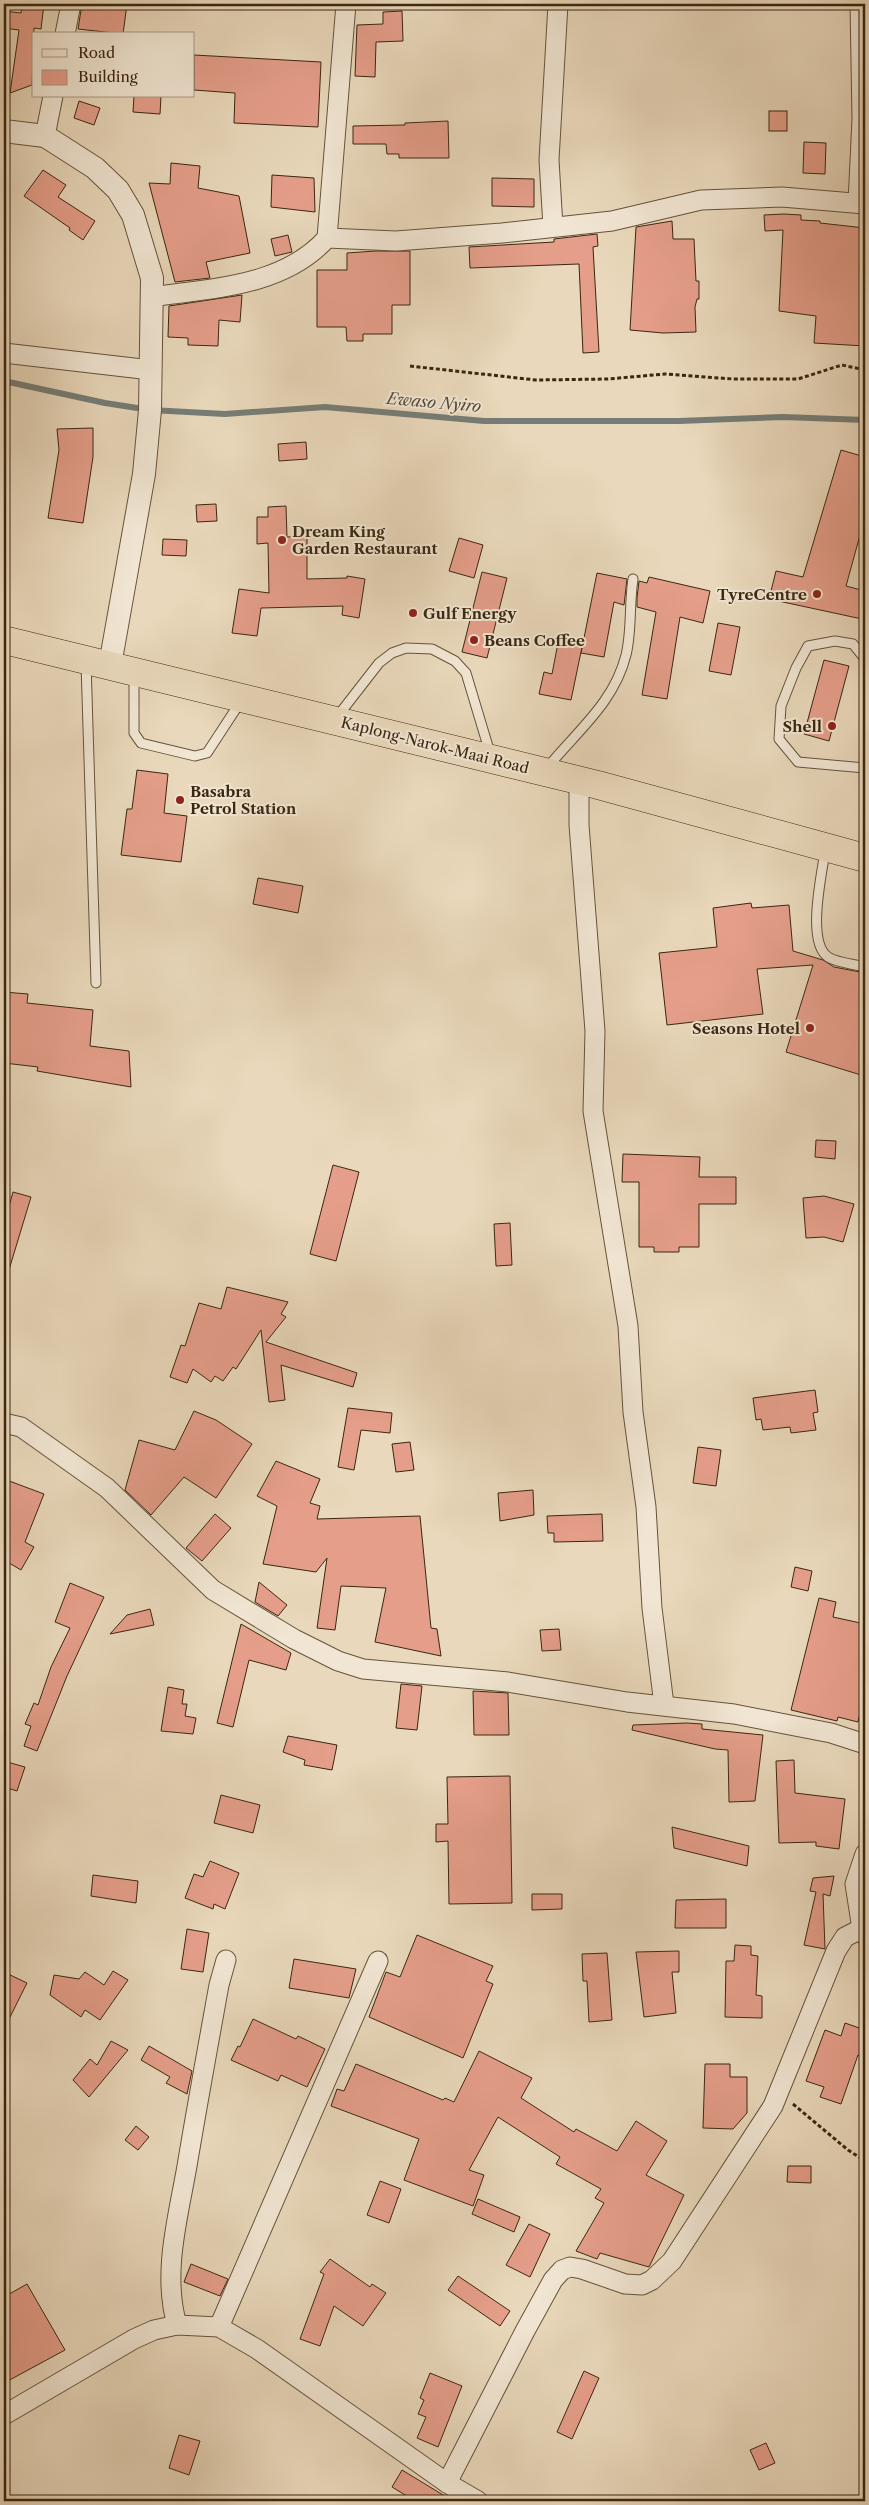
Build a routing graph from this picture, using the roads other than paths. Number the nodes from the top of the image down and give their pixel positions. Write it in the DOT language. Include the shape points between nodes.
graph roads {
  1 [pos="71,4"];
  2 [pos="346,4"];
  3 [pos="558,4"];
  4 [pos="860,4"];
  5 [pos="65,32"];
  6 [pos="53,98"];
  7 [pos="4,131"];
  8 [pos="45,136"];
  9 [pos="862,203"];
  10 [pos="553,227"];
  11 [pos="327,238"];
  12 [pos="151,297"];
  13 [pos="4,353"];
  14 [pos="151,370"];
  15 [pos="633,578"];
  16 [pos="4,640"];
  17 [pos="865,659"];
  18 [pos="110,665"];
  19 [pos="243,698"];
  20 [pos="334,721"];
  21 [pos="492,758"];
  22 [pos="865,768"];
  23 [pos="543,772"];
  24 [pos="579,780"];
  25 [pos="825,848"];
  26 [pos="865,858"];
  27 [pos="865,967"];
  28 [pos="96,983"];
  29 [pos="4,1423"];
  30 [pos="664,1705"];
  31 [pos="865,1744"];
  32 [pos="865,1854"];
  33 [pos="864,1930"];
  34 [pos="226,1960"];
  35 [pos="378,1961"];
  36 [pos="177,2325"];
  37 [pos="219,2327"];
  38 [pos="4,2415"];
  39 [pos="447,2483"];
  40 [pos="478,2501"];
  1 -- 5 [label="street"];
  2 -- 11 [label="street"];
  3 -- 10 [label="street" via="549,160"];
  4 -- 9 [label="street"];
  6 -- 8 [label="street"];
  7 -- 8 [label="street"];
  8 -- 12 [label="street" via="95,168 118,190 133,215 146,257 152,278"];
  9 -- 10 [label="street" via="782,197 702,200 612,221"];
  10 -- 11 [label="street" via="396,241"];
  11 -- 12 [label="street" via="317,250 295,265 246,284"];
  12 -- 14 [label="street"];
  13 -- 14 [label="street"];
  14 -- 18 [label="street" via="144,474"];
  15 -- 23 [label="lane" via="626,656 614,687 600,710"];
  16 -- 18 [label="highway, Kaplong-Narok-Maai Road"];
  17 -- 22 [label="lane" via="853,644 835,641 808,646 781,706 780,740 798,762"];
  18 -- 19 [label="highway, Kaplong-Narok-Maai Road"];
  18 -- 19 [label="lane" via="134,733 141,743 195,756 207,753"];
  18 -- 28 [label="lane"];
  19 -- 20 [label="highway, Kaplong-Narok-Maai Road"];
  20 -- 21 [label="highway, Kaplong-Narok-Maai Road"];
  20 -- 21 [label="lane" via="379,663 392,653 406,648 432,649 455,661 466,673"];
  21 -- 23 [label="highway, Kaplong-Narok-Maai Road"];
  23 -- 24 [label="highway, Kaplong-Narok-Maai Road"];
  24 -- 25 [label="highway, Kaplong-Narok-Maai Road" via="734,820"];
  24 -- 30 [label="street" via="579,825 595,1031 593,1111 628,1326 633,1412 646,1507 652,1608"];
  25 -- 26 [label="highway, Kaplong-Narok-Maai Road"];
  25 -- 27 [label="lane" via="817,912 818,941 822,952 829,958"];
  29 -- 30 [label="street" via="21,1427 107,1488 213,1590 294,1639 338,1661 363,1668 508,1682"];
  30 -- 31 [label="street" via="734,1714 831,1733"];
  32 -- 33 [label="street" via="855,1884"];
  33 -- 39 [label="street" via="845,1937 836,1952 773,2106 672,2261 642,2285 625,2284 582,2269 570,2267 562,2270 524,2331"];
  34 -- 36 [label="street" via="217,1994 175,2235 169,2280 170,2303"];
  35 -- 37 [label="street"];
  36 -- 37 [label="street"];
  36 -- 38 [label="street" via="154,2330 134,2340"];
  37 -- 39 [label="street" via="257,2349"];
  39 -- 40 [label="street"];
}
